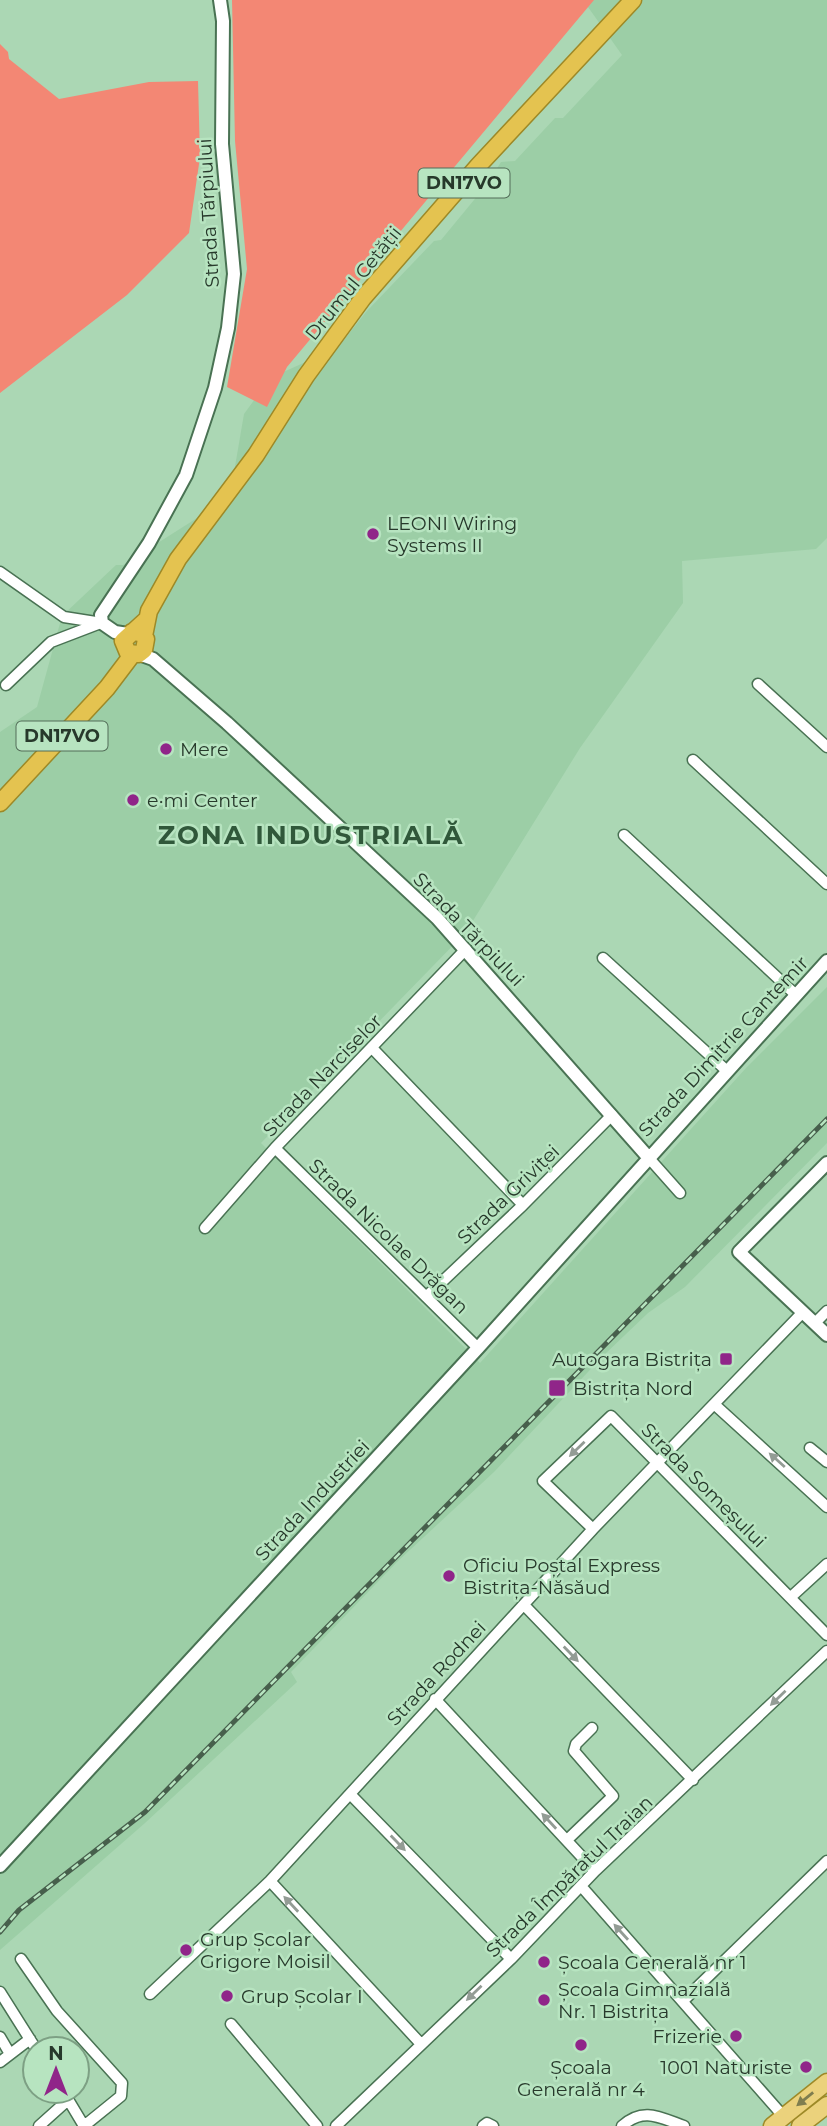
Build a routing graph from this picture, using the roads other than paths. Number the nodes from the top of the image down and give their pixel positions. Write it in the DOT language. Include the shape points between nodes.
graph roads {
  1 [pos="220,0"];
  2 [pos="633,0"];
  3 [pos="0,572"];
  4 [pos="128,641"];
  5 [pos="758,684"];
  6 [pos="6,685"];
  7 [pos="827,747"];
  8 [pos="692,760"];
  9 [pos="0,803"];
  10 [pos="624,835"];
  11 [pos="827,884"];
  12 [pos="466,949"];
  13 [pos="603,958"];
  14 [pos="827,961"];
  15 [pos="796,995"];
  16 [pos="373,1049"];
  17 [pos="727,1071"];
  18 [pos="612,1115"];
  19 [pos="275,1148"];
  20 [pos="648,1157"];
  21 [pos="827,1163"];
  22 [pos="680,1193"];
  23 [pos="523,1205"];
  24 [pos="205,1228"];
  25 [pos="427,1296"];
  26 [pos="827,1311"];
  27 [pos="803,1312"];
  28 [pos="815,1323"];
  29 [pos="827,1335"];
  30 [pos="478,1348"];
  31 [pos="714,1404"];
  32 [pos="810,1448"];
  33 [pos="827,1462"];
  34 [pos="658,1463"];
  35 [pos="826,1505"];
  36 [pos="593,1529"];
  37 [pos="827,1564"];
  38 [pos="792,1596"];
  39 [pos="524,1605"];
  40 [pos="827,1635"];
  41 [pos="827,1651"];
  42 [pos="435,1699"];
  43 [pos="592,1728"];
  44 [pos="693,1780"];
  45 [pos="351,1794"];
  46 [pos="567,1840"];
  47 [pos="827,1861"];
  48 [pos="0,1866"];
  49 [pos="595,1871"];
  50 [pos="270,1881"];
  51 [pos="581,1886"];
  52 [pos="21,1959"];
  53 [pos="511,1959"];
  54 [pos="0,1991"];
  55 [pos="150,1994"];
  56 [pos="683,2001"];
  57 [pos="231,2024"];
  58 [pos="28,2035"];
  59 [pos="0,2037"];
  60 [pos="421,2044"];
  61 [pos="21,2046"];
  62 [pos="10,2054"];
  63 [pos="0,2062"];
  64 [pos="827,2082"];
  65 [pos="57,2105"];
  66 [pos="71,2105"];
  67 [pos="827,2105"];
  68 [pos="778,2121"];
  69 [pos="39,2126"];
  70 [pos="84,2126"];
  71 [pos="317,2126"];
  72 [pos="336,2126"];
  73 [pos="484,2126"];
  74 [pos="493,2126"];
  75 [pos="622,2126"];
  76 [pos="684,2126"];
  77 [pos="800,2126"];
  1 -- 4 [label="street, Strada Tărpiului" via="222,144 234,274 228,328 215,388 186,475 128,578 104,608"];
  2 -- 4 [label="highway, Drumul Cetății / DN17VO" via="363,298 178,559"];
  3 -- 4 [label="street" via="64,617"];
  4 -- 6 [label="street" via="51,642"];
  4 -- 9 [label="highway, Drumul Cetății / DN17VO" via="107,688"];
  4 -- 12 [label="street, Strada Tărpiului" via="228,723"];
  5 -- 7 [label="street"];
  8 -- 11 [label="street"];
  10 -- 15 [label="street"];
  12 -- 16 [label="street, Strada Narciselor"];
  12 -- 18 [label="street, Strada Tărpiului"];
  13 -- 17 [label="street"];
  14 -- 15 [label="street, Strada Dimitrie Cantemir"];
  15 -- 17 [label="street, Strada Dimitrie Cantemir"];
  16 -- 19 [label="street, Strada Narciselor"];
  16 -- 23 [label="street"];
  17 -- 20 [label="street, Strada Dimitrie Cantemir"];
  18 -- 20 [label="street, Strada Tărpiului"];
  18 -- 23 [label="street, Strada Griviței"];
  19 -- 24 [label="street, Strada Narciselor"];
  19 -- 25 [label="street, Strada Nicolae Drăgan"];
  20 -- 22 [label="street"];
  20 -- 30 [label="street, Strada Industriei"];
  21 -- 27 [label="street" via="739,1252"];
  23 -- 25 [label="street, Strada Griviței"];
  25 -- 30 [label="street, Strada Nicolae Drăgan"];
  26 -- 28 [label="street"];
  27 -- 28 [label="street"];
  27 -- 31 [label="street, Strada Rodnei"];
  28 -- 29 [label="street"];
  30 -- 48 [label="street, Strada Industriei"];
  31 -- 34 [label="street, Strada Rodnei"];
  35 -- 31 [label="street, one-way"];
  32 -- 33 [label="street"];
  34 -- 36 [label="street, Strada Rodnei"];
  34 -- 36 [label="street, Strada Someșului, one-way" via="611,1416 544,1481"];
  34 -- 38 [label="street, Strada Someșului"];
  36 -- 39 [label="street, Strada Rodnei"];
  37 -- 38 [label="street"];
  38 -- 40 [label="street, Strada Someșului"];
  39 -- 42 [label="street, Strada Rodnei"];
  39 -- 44 [label="street, one-way"];
  41 -- 44 [label="street, Strada Împăratul Traian, one-way"];
  42 -- 45 [label="street, Strada Rodnei"];
  46 -- 42 [label="street, one-way"];
  43 -- 46 [label="street" via="574,1751 613,1796"];
  44 -- 49 [label="street, Strada Împăratul Traian"];
  45 -- 50 [label="street, Strada Rodnei"];
  45 -- 53 [label="street, one-way"];
  46 -- 49 [label="street"];
  47 -- 56 [label="street"];
  49 -- 51 [label="street, Strada Împăratul Traian"];
  50 -- 55 [label="street, Strada Rodnei"];
  60 -- 50 [label="street, one-way"];
  51 -- 53 [label="street, Strada Împăratul Traian"];
  56 -- 51 [label="street, one-way"];
  52 -- 70 [label="street" via="57,2011 122,2083 121,2096"];
  53 -- 60 [label="street, Strada Împăratul Traian, one-way"];
  54 -- 58 [label="street"];
  56 -- 68 [label="street"];
  57 -- 71 [label="street"];
  59 -- 62 [label="street"];
  60 -- 72 [label="street, Strada Împăratul Traian"];
  61 -- 62 [label="street"];
  62 -- 63 [label="street"];
  64 -- 68 [label="main road, one-way"];
  65 -- 69 [label="street"];
  66 -- 70 [label="street"];
  67 -- 77 [label="main road"];
  73 -- 74 [label="street"];
  75 -- 76 [label="street" via="649,2113"];
}
